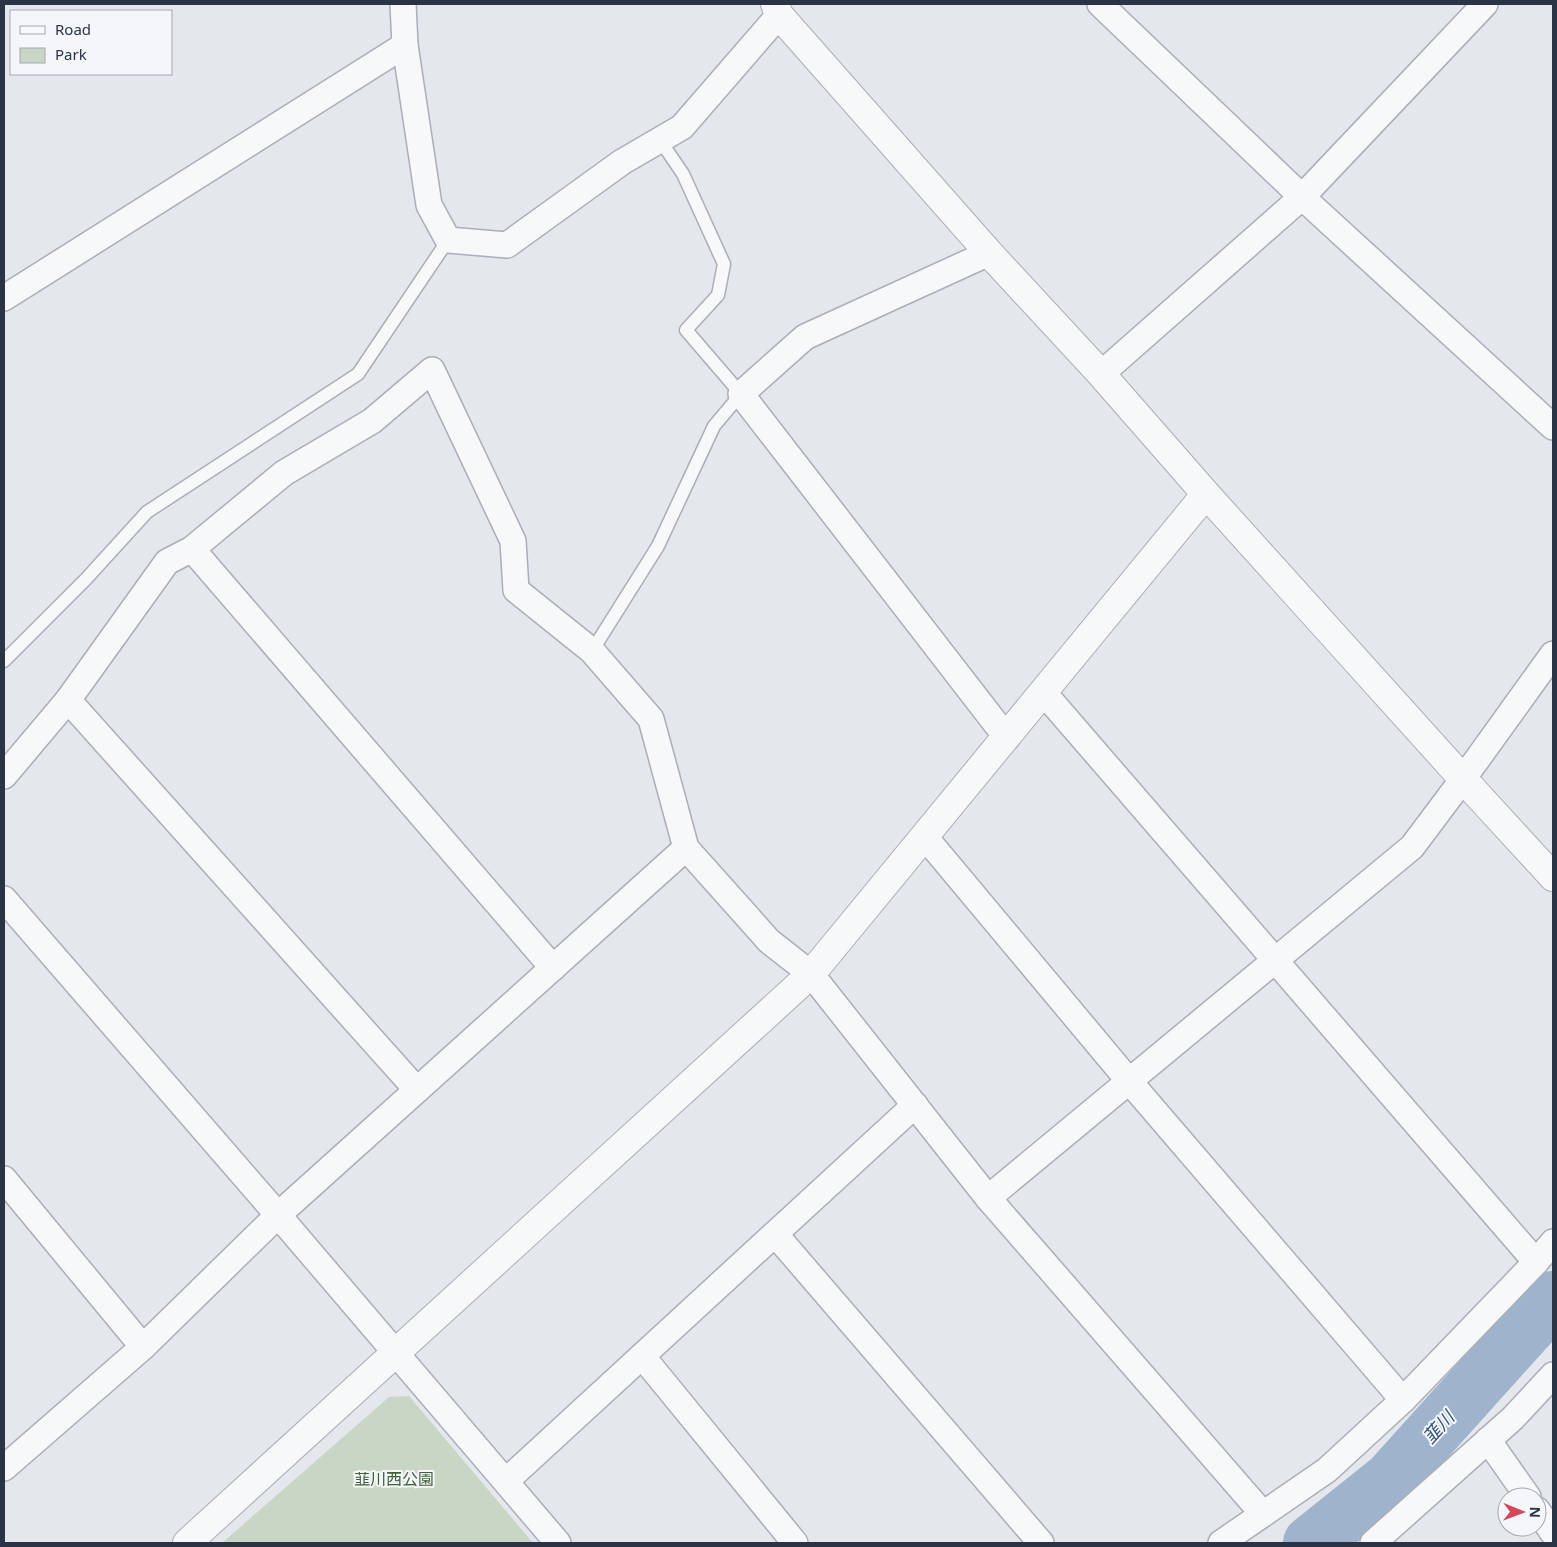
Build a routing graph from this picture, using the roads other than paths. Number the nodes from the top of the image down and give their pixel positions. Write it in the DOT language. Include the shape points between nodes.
graph roads {
  1 [pos="403,4"];
  2 [pos="1100,4"];
  3 [pos="1485,4"];
  4 [pos="777,9"];
  5 [pos="405,45"];
  6 [pos="660,140"];
  7 [pos="1302,197"];
  8 [pos="448,240"];
  9 [pos="989,253"];
  10 [pos="4,298"];
  11 [pos="1101,374"];
  12 [pos="741,394"];
  13 [pos="1553,428"];
  14 [pos="1206,494"];
  15 [pos="192,549"];
  16 [pos="592,651"];
  17 [pos="1553,654"];
  18 [pos="4,661"];
  19 [pos="1044,693"];
  20 [pos="68,700"];
  21 [pos="1007,738"];
  22 [pos="4,776"];
  23 [pos="1463,779"];
  24 [pos="925,837"];
  25 [pos="686,848"];
  26 [pos="1553,877"];
  27 [pos="4,899"];
  28 [pos="1275,960"];
  29 [pos="553,968"];
  30 [pos="811,974"];
  31 [pos="1129,1081"];
  32 [pos="417,1090"];
  33 [pos="915,1105"];
  34 [pos="4,1179"];
  35 [pos="988,1198"];
  36 [pos="278,1214"];
  37 [pos="775,1234"];
  38 [pos="1553,1242"];
  39 [pos="1536,1262"];
  40 [pos="143,1347"];
  41 [pos="396,1352"];
  42 [pos="642,1356"];
  43 [pos="1553,1375"];
  44 [pos="1403,1400"];
  45 [pos="1488,1440"];
  46 [pos="5,1463"];
  47 [pos="506,1481"];
  48 [pos="1521,1487"];
  49 [pos="1263,1514"];
  50 [pos="187,1543"];
  51 [pos="558,1543"];
  52 [pos="795,1543"];
  53 [pos="1041,1543"];
  54 [pos="1222,1543"];
  55 [pos="1373,1543"];
  1 -- 5 [label="street"];
  2 -- 7 [label="street"];
  3 -- 7 [label="street"];
  4 -- 6 [label="street" via="682,127"];
  4 -- 9 [label="street"];
  5 -- 8 [label="street" via="429,205"];
  5 -- 10 [label="street"];
  6 -- 8 [label="street" via="622,162 507,245"];
  6 -- 12 [label="lane" via="682,174 724,264 718,295 686,330"];
  7 -- 11 [label="street"];
  7 -- 13 [label="street"];
  8 -- 18 [label="lane" via="358,374 147,512"];
  9 -- 11 [label="street"];
  9 -- 12 [label="street" via="805,337"];
  11 -- 14 [label="street"];
  12 -- 16 [label="lane" via="714,426 658,546"];
  12 -- 21 [label="street"];
  14 -- 19 [label="street"];
  14 -- 23 [label="street"];
  15 -- 16 [label="street" via="284,473 372,421 432,370 513,541 516,590"];
  15 -- 20 [label="street" via="167,562"];
  15 -- 29 [label="street"];
  16 -- 25 [label="street" via="652,719"];
  17 -- 23 [label="street"];
  19 -- 21 [label="street"];
  19 -- 28 [label="street"];
  20 -- 22 [label="street"];
  20 -- 32 [label="street"];
  21 -- 24 [label="street"];
  23 -- 26 [label="street"];
  23 -- 28 [label="street" via="1412,847"];
  24 -- 30 [label="street"];
  24 -- 31 [label="street"];
  25 -- 29 [label="street"];
  25 -- 30 [label="street" via="770,941"];
  27 -- 36 [label="street"];
  28 -- 31 [label="street"];
  28 -- 39 [label="street"];
  29 -- 32 [label="street"];
  30 -- 33 [label="street"];
  30 -- 41 [label="street"];
  31 -- 35 [label="street"];
  31 -- 44 [label="street"];
  32 -- 36 [label="street"];
  33 -- 35 [label="street"];
  33 -- 37 [label="street"];
  34 -- 40 [label="street"];
  35 -- 49 [label="street"];
  36 -- 40 [label="street"];
  36 -- 41 [label="street"];
  37 -- 42 [label="street"];
  37 -- 53 [label="street"];
  38 -- 39 [label="street"];
  39 -- 44 [label="street"];
  40 -- 46 [label="street"];
  41 -- 47 [label="street"];
  41 -- 50 [label="street"];
  42 -- 47 [label="street"];
  42 -- 52 [label="street"];
  43 -- 45 [label="street"];
  44 -- 49 [label="street" via="1327,1470"];
  45 -- 48 [label="street"];
  45 -- 55 [label="street"];
  47 -- 51 [label="street"];
  49 -- 54 [label="street"];
}
